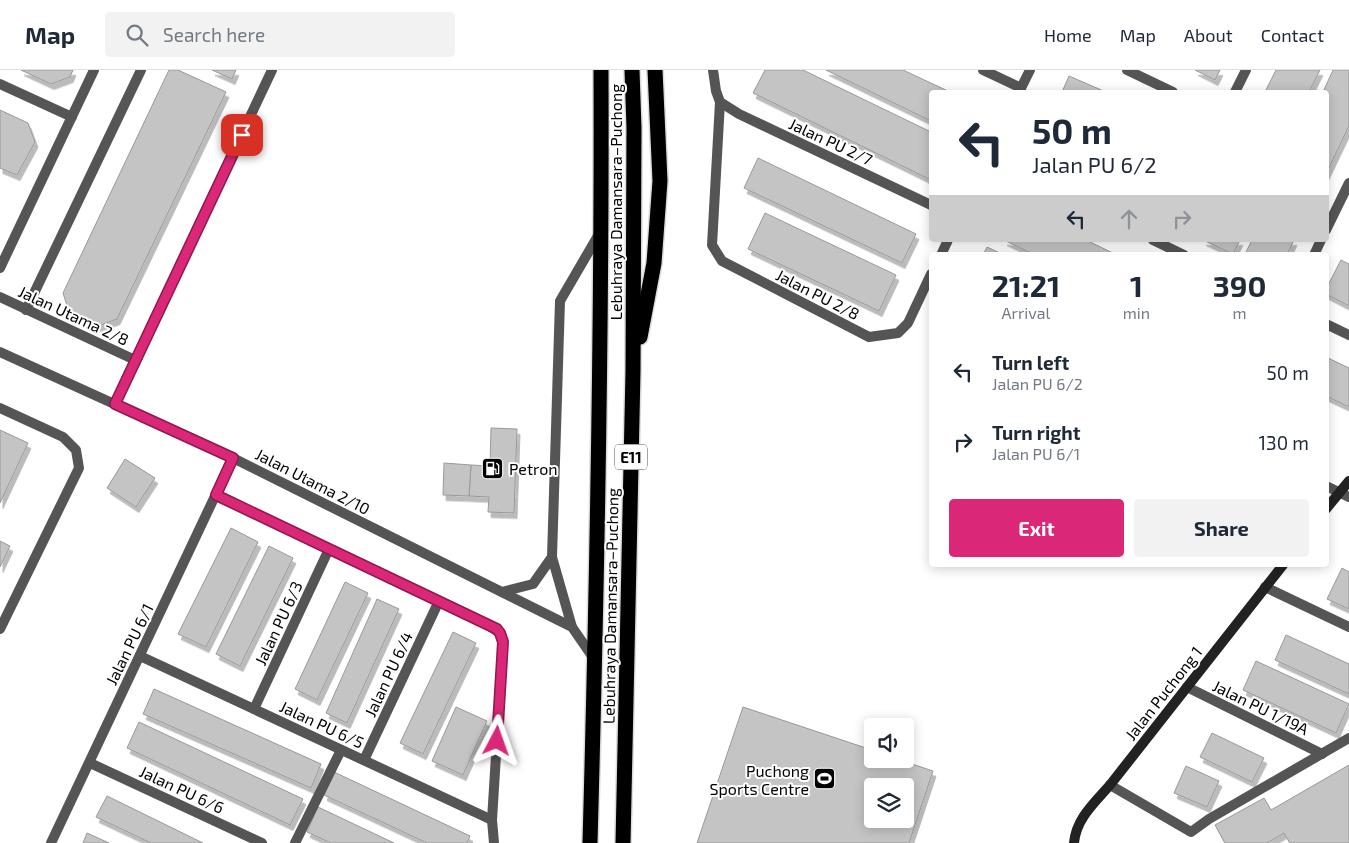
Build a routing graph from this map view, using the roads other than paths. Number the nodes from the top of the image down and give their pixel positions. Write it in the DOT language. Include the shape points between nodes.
graph roads {
  1 [pos="94,70"];
  2 [pos="141,70"];
  3 [pos="272,70"];
  4 [pos="601,70"];
  5 [pos="632,70"];
  6 [pos="655,70"];
  7 [pos="713,70"];
  8 [pos="983,70"];
  9 [pos="1030,70"];
  10 [pos="1127,70"];
  11 [pos="1246,70"];
  12 [pos="0,84"];
  13 [pos="1020,90"];
  14 [pos="1169,90"];
  15 [pos="1236,90"];
  16 [pos="720,102"];
  17 [pos="72,116"];
  18 [pos="1349,183"];
  19 [pos="929,203"];
  20 [pos="1329,224"];
  21 [pos="602,230"];
  22 [pos="1164,242"];
  23 [pos="1179,252"];
  24 [pos="0,268"];
  25 [pos="928,290"];
  26 [pos="0,297"];
  27 [pos="26,310"];
  28 [pos="1329,325"];
  29 [pos="1349,335"];
  30 [pos="0,352"];
  31 [pos="135,360"];
  32 [pos="633,371"];
  33 [pos="115,404"];
  34 [pos="0,408"];
  35 [pos="233,458"];
  36 [pos="1349,481"];
  37 [pos="1329,488"];
  38 [pos="216,495"];
  39 [pos="1344,495"];
  40 [pos="1329,507"];
  41 [pos="329,549"];
  42 [pos="552,557"];
  43 [pos="1280,567"];
  44 [pos="1265,587"];
  45 [pos="502,592"];
  46 [pos="439,600"];
  47 [pos="572,627"];
  48 [pos="1349,627"];
  49 [pos="0,629"];
  50 [pos="140,656"];
  51 [pos="595,660"];
  52 [pos="1187,687"];
  53 [pos="254,709"];
  54 [pos="1349,738"];
  55 [pos="341,750"];
  56 [pos="1322,754"];
  57 [pos="364,760"];
  58 [pos="90,763"];
  59 [pos="1110,785"];
  60 [pos="492,820"];
  61 [pos="52,843"];
  62 [pos="262,843"];
  63 [pos="295,843"];
  64 [pos="494,843"];
  65 [pos="590,843"];
  66 [pos="623,843"];
  67 [pos="1074,843"];
  1 -- 17 [label="street"];
  2 -- 27 [label="street"];
  3 -- 31 [label="street"];
  4 -- 21 [label="highway, Lebuhraya Damansara–Puchong / E11"];
  5 -- 32 [label="highway, Lebuhraya Damansara–Puchong / E11"];
  6 -- 32 [label="highway" via="660,181 656,236 654,263"];
  7 -- 16 [label="street"];
  8 -- 13 [label="street"];
  9 -- 13 [label="street"];
  10 -- 14 [label="street"];
  11 -- 15 [label="street"];
  12 -- 17 [label="street"];
  16 -- 19 [label="street, Jalan PU 2/7" via="739,114"];
  16 -- 25 [label="street, Jalan PU 2/8" via="712,244 722,261 870,338 898,333"];
  17 -- 24 [label="street"];
  18 -- 20 [label="street"];
  21 -- 42 [label="street" via="560,301"];
  21 -- 51 [label="highway, Lebuhraya Damansara–Puchong / E11"];
  22 -- 23 [label="street"];
  26 -- 27 [label="street, Jalan Utama 2/8"];
  27 -- 31 [label="street, Jalan Utama 2/8"];
  28 -- 29 [label="street"];
  30 -- 33 [label="street, Jalan Utama 2/10"];
  31 -- 33 [label="street"];
  32 -- 66 [label="highway, Lebuhraya Damansara–Puchong / E11"];
  33 -- 35 [label="street, Jalan Utama 2/10"];
  34 -- 49 [label="street" via="63,438 76,450 79,468"];
  35 -- 38 [label="street, Jalan PU 6/1"];
  35 -- 45 [label="street, Jalan Utama 2/10"];
  36 -- 39 [label="street"];
  37 -- 39 [label="street"];
  38 -- 41 [label="street"];
  38 -- 50 [label="street, Jalan PU 6/1"];
  39 -- 40 [label="street"];
  41 -- 46 [label="street"];
  41 -- 53 [label="street, Jalan PU 6/3"];
  42 -- 45 [label="street" via="533,584"];
  42 -- 47 [label="street"];
  43 -- 44 [label="street, Jalan Puchong 1"];
  44 -- 48 [label="street"];
  44 -- 52 [label="street, Jalan Puchong 1"];
  45 -- 47 [label="street, Jalan Utama 2/10"];
  46 -- 57 [label="street, Jalan PU 6/4"];
  46 -- 60 [label="street" via="493,627 502,637"];
  47 -- 51 [label="street, Jalan Utama 2/10"];
  50 -- 53 [label="street, Jalan PU 6/5"];
  50 -- 58 [label="street, Jalan PU 6/1"];
  51 -- 65 [label="highway, Lebuhraya Damansara–Puchong / E11"];
  52 -- 56 [label="street, Jalan PU 1/19A"];
  52 -- 59 [label="street, Jalan Puchong 1"];
  53 -- 55 [label="street, Jalan PU 6/5"];
  54 -- 56 [label="street"];
  55 -- 57 [label="street, Jalan PU 6/5"];
  55 -- 63 [label="street"];
  56 -- 59 [label="street" via="1192,832"];
  57 -- 60 [label="street, Jalan PU 6/5"];
  58 -- 61 [label="street, Jalan PU 6/1"];
  58 -- 62 [label="street, Jalan PU 6/6"];
  59 -- 67 [label="street, Jalan Puchong 1" via="1081,818"];
  60 -- 64 [label="street"];
}
